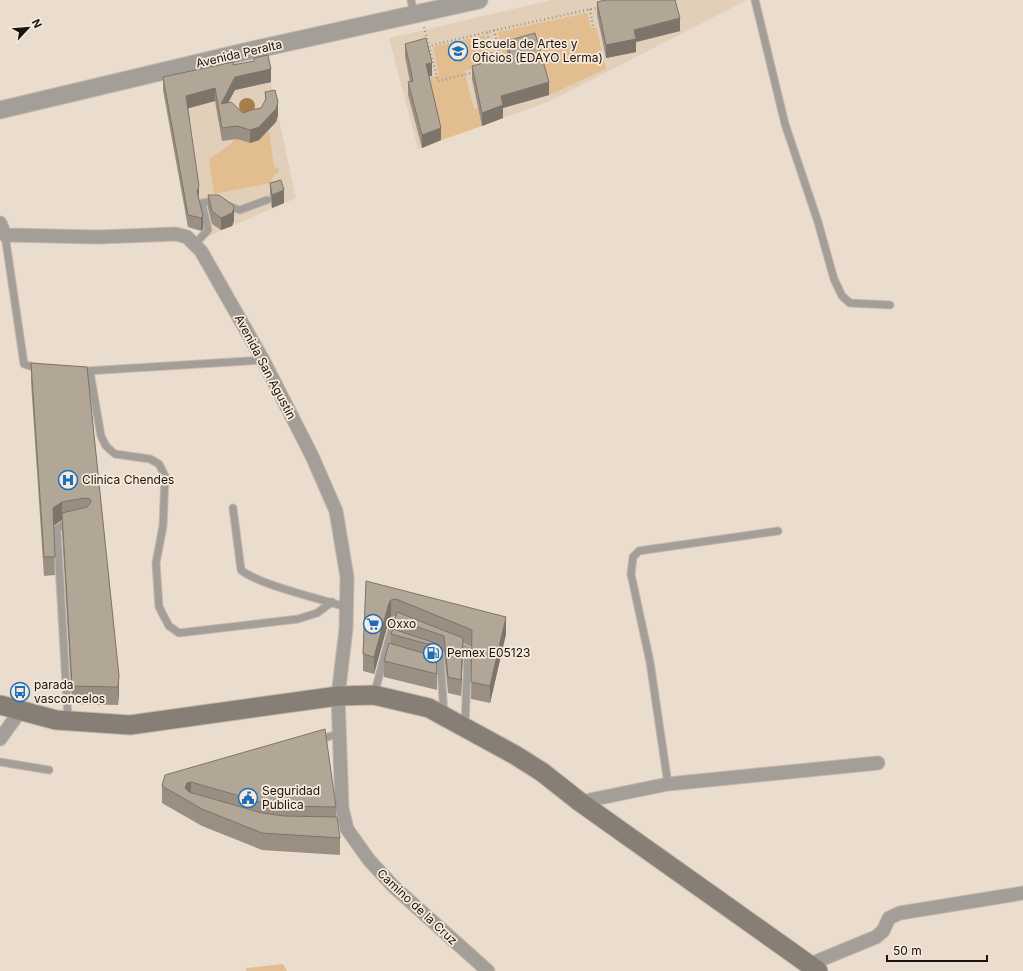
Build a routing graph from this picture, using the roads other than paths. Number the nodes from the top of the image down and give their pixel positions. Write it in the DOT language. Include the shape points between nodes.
graph roads {
  1 [pos="479,0"];
  2 [pos="755,0"];
  3 [pos="415,9"];
  4 [pos="0,110"];
  5 [pos="267,200"];
  6 [pos="2,231"];
  7 [pos="195,244"];
  8 [pos="890,305"];
  9 [pos="263,360"];
  10 [pos="48,370"];
  11 [pos="76,371"];
  12 [pos="90,372"];
  13 [pos="233,508"];
  14 [pos="80,522"];
  15 [pos="778,531"];
  16 [pos="332,602"];
  17 [pos="346,607"];
  18 [pos="414,629"];
  19 [pos="448,642"];
  20 [pos="418,648"];
  21 [pos="374,695"];
  22 [pos="338,696"];
  23 [pos="0,705"];
  24 [pos="21,710"];
  25 [pos="444,716"];
  26 [pos="68,721"];
  27 [pos="465,727"];
  28 [pos="338,734"];
  29 [pos="0,739"];
  30 [pos="309,743"];
  31 [pos="0,762"];
  32 [pos="878,763"];
  33 [pos="49,770"];
  34 [pos="668,784"];
  35 [pos="580,802"];
  36 [pos="1023,893"];
  37 [pos="813,968"];
  38 [pos="488,971"];
  1 -- 3 [label="street, Avenida Peralta"];
  2 -- 8 [label="lane" via="785,124 834,279 842,296 850,303"];
  3 -- 4 [label="street, Avenida Peralta"];
  5 -- 7 [label="lane" via="240,210 214,201 202,203 208,230"];
  6 -- 7 [label="street, Avenida San Agustin" via="100,237 176,234 187,237"];
  6 -- 10 [label="lane" via="24,364"];
  7 -- 9 [label="street, Avenida San Agustin"];
  9 -- 12 [label="lane"];
  9 -- 17 [label="street, Avenida San Agustin" via="312,456 336,511 347,576"];
  11 -- 12 [label="lane"];
  12 -- 16 [label="lane" via="101,436 106,446 115,454 150,459 159,464 166,476 163,526 156,563 159,607 169,626 179,633 298,618 317,613"];
  13 -- 16 [label="lane" via="241,570 247,575"];
  14 -- 26 [label="lane" via="63,525 57,529"];
  15 -- 34 [label="lane" via="645,550 633,557 631,574 650,662"];
  16 -- 17 [label="lane"];
  17 -- 22 [label="street, Avenida San Agustin"];
  18 -- 21 [label="lane" via="394,621 393,639"];
  19 -- 27 [label="lane" via="468,650"];
  20 -- 25 [label="lane" via="440,655 438,668"];
  21 -- 22 [label="main road"];
  21 -- 25 [label="main road" via="429,708"];
  22 -- 26 [label="main road" via="130,725"];
  22 -- 28 [label="street, Camino de la Cruz"];
  23 -- 24 [label="main road"];
  24 -- 26 [label="main road"];
  24 -- 29 [label="street"];
  25 -- 27 [label="main road"];
  27 -- 35 [label="main road" via="542,772"];
  28 -- 30 [label="lane"];
  28 -- 38 [label="street, Camino de la Cruz" via="342,829 394,887"];
  31 -- 33 [label="lane"];
  32 -- 34 [label="street"];
  34 -- 35 [label="street"];
  35 -- 37 [label="main road"];
  36 -- 37 [label="street" via="900,913 889,918 883,931 876,937"];
}
